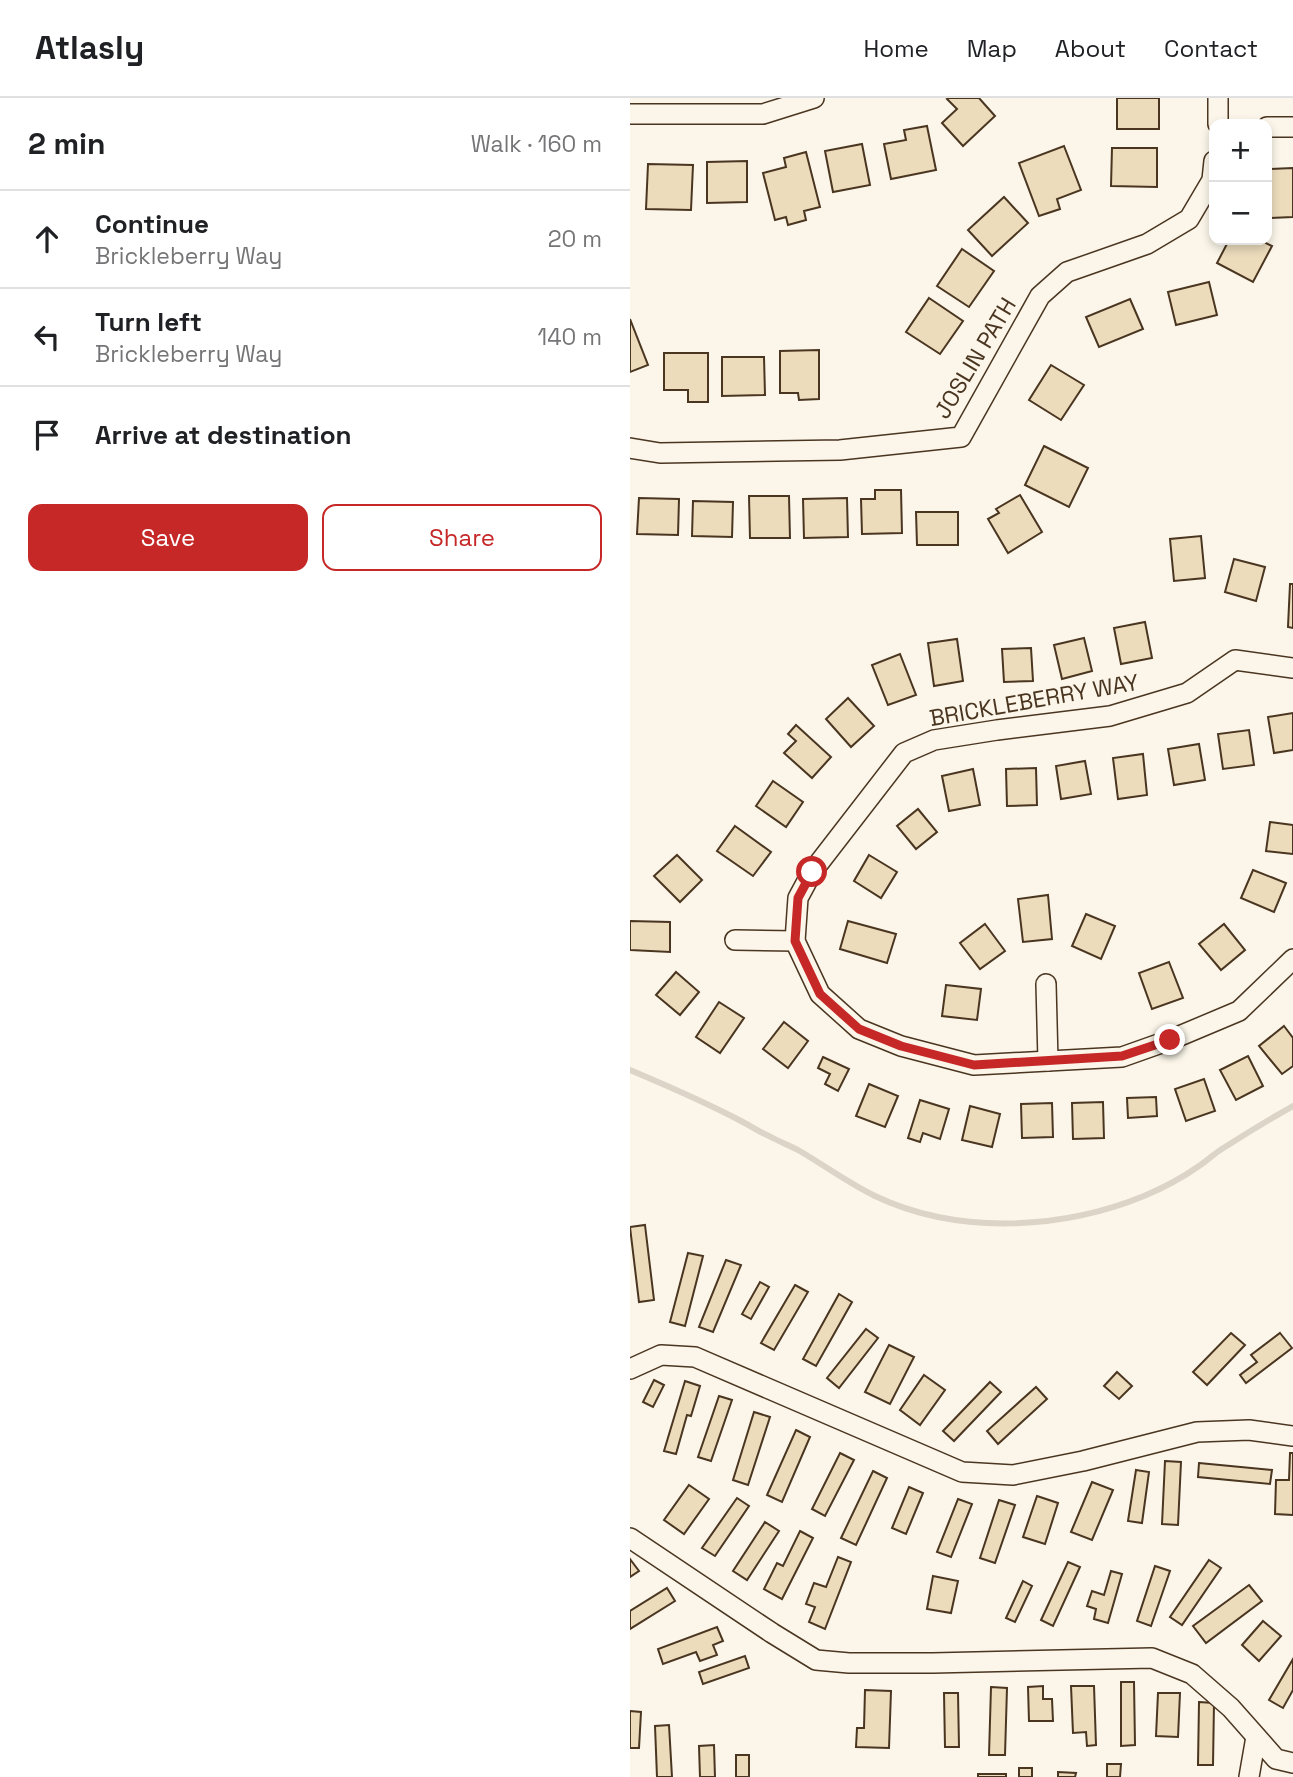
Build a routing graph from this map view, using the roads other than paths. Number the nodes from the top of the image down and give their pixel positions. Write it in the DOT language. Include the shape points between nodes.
graph roads {
  1 [pos="814,98"];
  2 [pos="1218,98"];
  3 [pos="630,114"];
  4 [pos="1219,119"];
  5 [pos="1272,127"];
  6 [pos="1293,127"];
  7 [pos="1211,182"];
  8 [pos="630,448"];
  9 [pos="1293,668"];
  10 [pos="735,940"];
  11 [pos="795,941"];
  12 [pos="1293,959"];
  13 [pos="1046,984"];
  14 [pos="1048,1061"];
  15 [pos="630,1369"];
  16 [pos="1293,1436"];
  17 [pos="630,1538"];
  18 [pos="1256,1737"];
  19 [pos="1293,1763"];
  20 [pos="1249,1777"];
  1 -- 3 [label="street" via="763,114"];
  2 -- 4 [label="street"];
  5 -- 6 [label="street"];
  7 -- 8 [label="street, JOSLIN PATH" via="1189,219 1147,244 1067,272 1040,296 961,438 840,450 660,453"];
  9 -- 11 [label="street, BRICKLEBERRY WAY" via="1235,660 1187,693 1110,716 934,740 904,754 812,872 798,898"];
  10 -- 11 [label="street"];
  11 -- 14 [label="street, BRICKLEBERRY WAY" via="820,994 859,1029 901,1046 974,1065"];
  12 -- 14 [label="street, BRICKLEBERRY WAY" via="1239,1011 1170,1040 1122,1056"];
  13 -- 14 [label="street"];
  15 -- 16 [label="street" via="660,1355 695,1357 962,1472 1013,1475 1197,1432 1249,1430"];
  17 -- 18 [label="street" via="816,1660 933,1663 1153,1658 1192,1674"];
  18 -- 19 [label="street" via="1276,1759"];
  18 -- 20 [label="street"];
}
